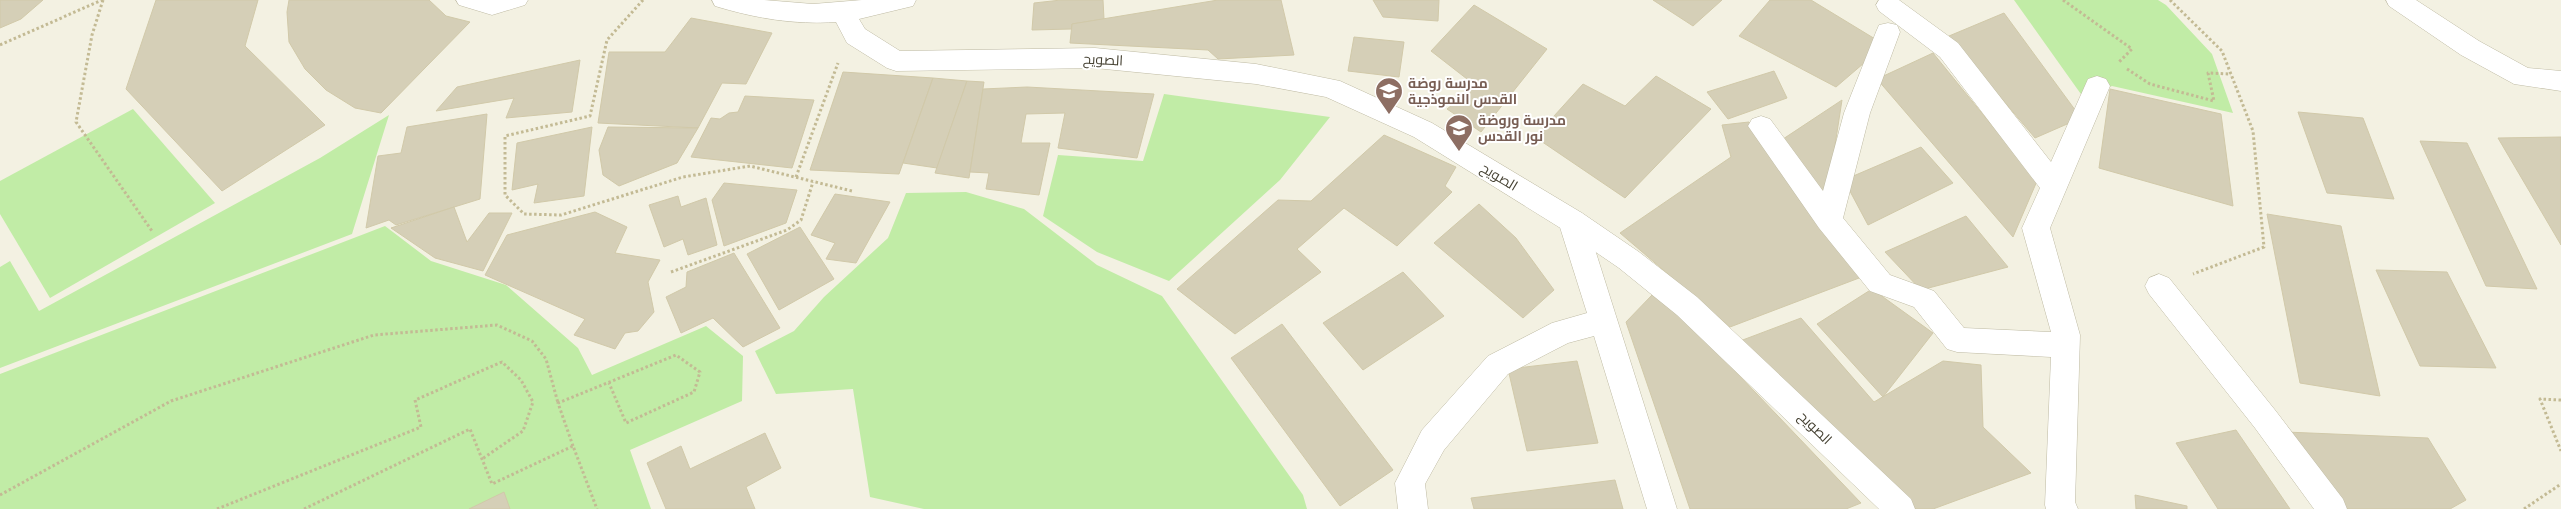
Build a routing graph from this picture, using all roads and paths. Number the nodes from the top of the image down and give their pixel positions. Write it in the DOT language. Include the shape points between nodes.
graph roads {
  1 [pos="103,0"];
  2 [pos="466,0"];
  3 [pos="518,0"];
  4 [pos="643,0"];
  5 [pos="724,0"];
  6 [pos="904,0"];
  7 [pos="2063,0"];
  8 [pos="2170,0"];
  9 [pos="2398,0"];
  10 [pos="1888,5"];
  11 [pos="841,6"];
  12 [pos="1888,32"];
  13 [pos="856,36"];
  14 [pos="0,45"];
  15 [pos="2231,74"];
  16 [pos="2561,81"];
  17 [pos="2097,86"];
  18 [pos="1761,126"];
  19 [pos="796,177"];
  20 [pos="813,182"];
  21 [pos="2054,186"];
  22 [pos="852,191"];
  23 [pos="1829,220"];
  24 [pos="1572,221"];
  25 [pos="152,231"];
  26 [pos="671,272"];
  27 [pos="2159,286"];
  28 [pos="1604,321"];
  29 [pos="2065,345"];
  30 [pos="609,383"];
  31 [pos="2561,400"];
  32 [pos="558,403"];
  33 [pos="573,446"];
  34 [pos="2561,451"];
  35 [pos="482,459"];
  36 [pos="2561,484"];
  37 [pos="0,495"];
  38 [pos="217,509"];
  39 [pos="304,509"];
  40 [pos="597,509"];
  41 [pos="1413,509"];
  42 [pos="1662,509"];
  43 [pos="1900,509"];
  44 [pos="2063,509"];
  45 [pos="2332,509"];
  46 [pos="2524,509"];
  1 -- 14 [label="path"];
  1 -- 25 [label="path" via="92,35 76,122"];
  2 -- 3 [label="lane" via="492,7"];
  4 -- 19 [label="path" via="607,40 590,116 506,136 505,195 524,214 561,216 683,177 750,166"];
  5 -- 11 [label="street" via="748,7 786,11"];
  6 -- 11 [label="street"];
  7 -- 15 [label="path" via="2132,49 2118,62 2150,84 2214,101 2208,73"];
  8 -- 15 [label="path" via="2222,51"];
  9 -- 16 [label="street" via="2470,48 2523,77"];
  10 -- 21 [label="street" via="1949,50"];
  11 -- 13 [label="street, الصويح"];
  12 -- 23 [label="street" via="1857,113"];
  13 -- 19 [label="path" via="840,55"];
  13 -- 24 [label="street, الصويح" via="896,61 1095,58 1256,74 1331,88 1423,130"];
  15 -- 27 [label="path" via="2253,131 2264,247"];
  17 -- 21 [label="street"];
  18 -- 23 [label="street"];
  19 -- 20 [label="path"];
  20 -- 22 [label="path"];
  20 -- 26 [label="path" via="801,220 786,230"];
  21 -- 29 [label="street" via="2036,228 2066,335"];
  23 -- 29 [label="street" via="1880,283 1924,299 1958,340"];
  24 -- 28 [label="street"];
  24 -- 43 [label="street, الصويح" via="1629,260 1687,306"];
  27 -- 45 [label="street"];
  28 -- 41 [label="street" via="1562,332 1498,366 1434,440 1410,483"];
  28 -- 42 [label="street"];
  29 -- 44 [label="street" via="2060,505"];
  30 -- 30 [label="path" via="676,355 700,372 694,392 626,422"];
  30 -- 32 [label="path"];
  31 -- 34 [label="path" via="2540,399"];
  32 -- 33 [label="path"];
  32 -- 37 [label="path" via="546,359 532,341 497,325 374,334 171,401"];
  33 -- 35 [label="path" via="492,484"];
  33 -- 40 [label="path"];
  35 -- 38 [label="path" via="523,431 533,402 521,380 502,362 415,400 421,427"];
  35 -- 39 [label="path" via="470,429"];
  36 -- 46 [label="path"];
}
